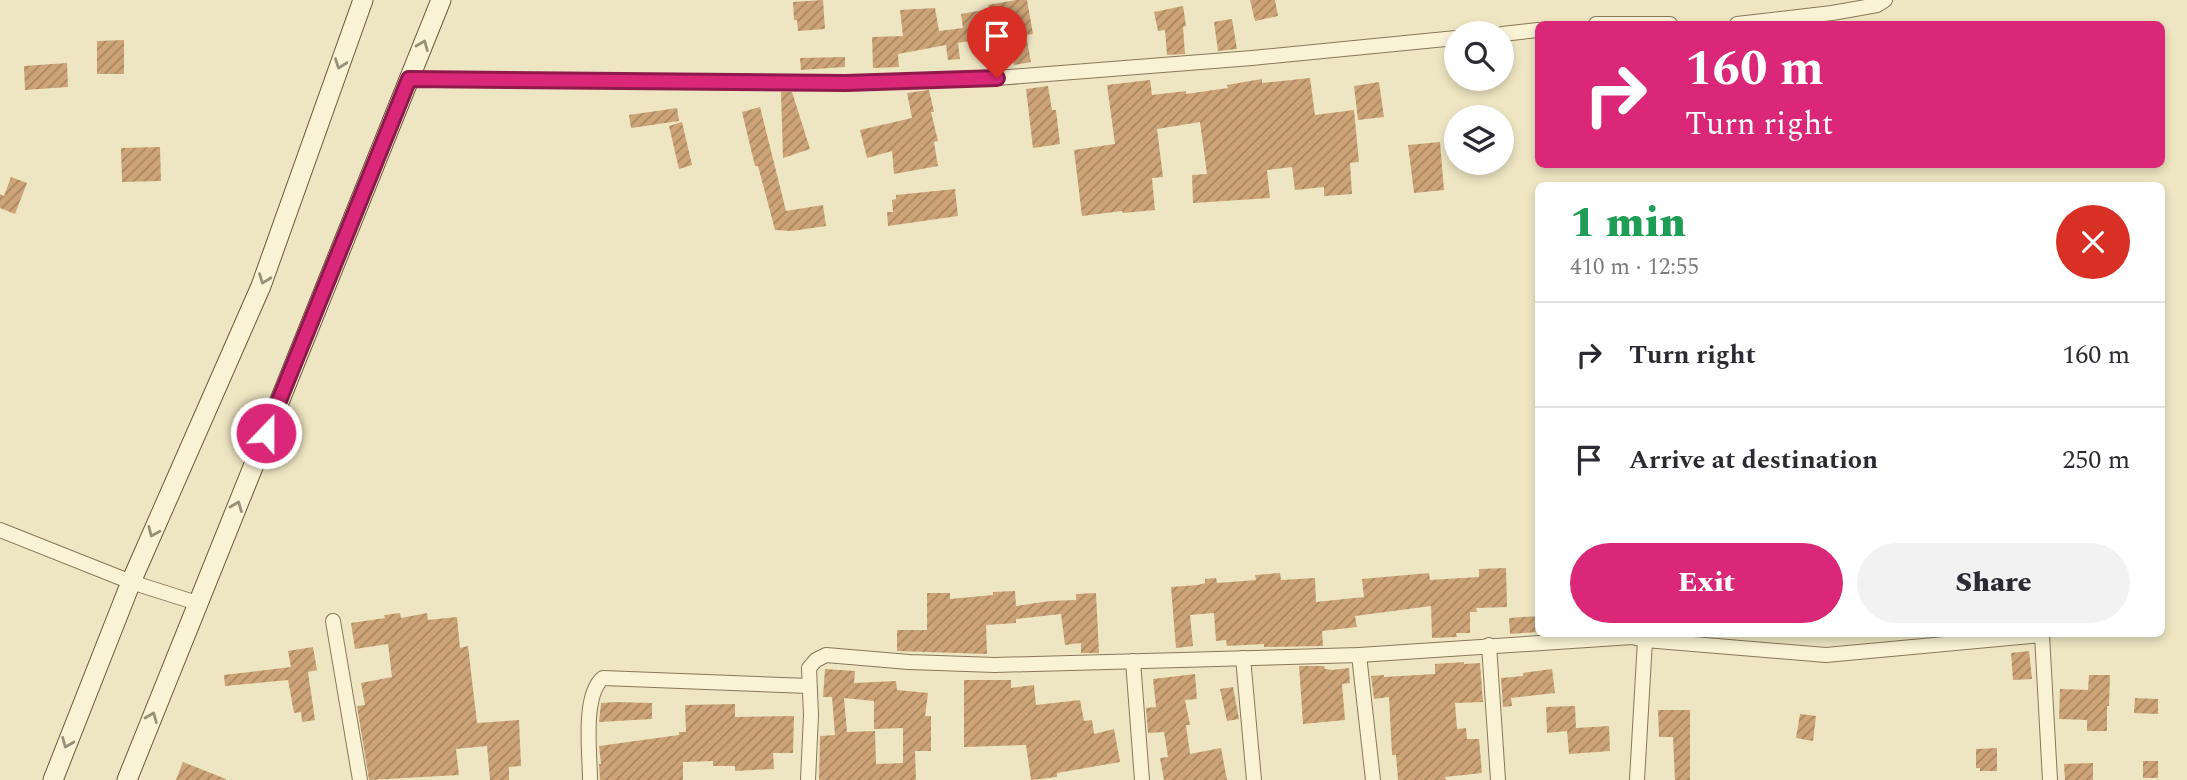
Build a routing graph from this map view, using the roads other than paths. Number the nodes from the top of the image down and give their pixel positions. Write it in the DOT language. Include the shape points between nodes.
graph roads {
  1 [pos="363,0"];
  2 [pos="441,0"];
  3 [pos="1885,0"];
  4 [pos="1763,21"];
  5 [pos="1535,30"];
  6 [pos="1514,33"];
  7 [pos="1444,39"];
  8 [pos="409,79"];
  9 [pos="0,530"];
  10 [pos="131,582"];
  11 [pos="197,603"];
  12 [pos="333,621"];
  13 [pos="2020,637"];
  14 [pos="2042,637"];
  15 [pos="1645,640"];
  16 [pos="1489,645"];
  17 [pos="1359,655"];
  18 [pos="1243,658"];
  19 [pos="1133,661"];
  20 [pos="809,686"];
  21 [pos="53,780"];
  22 [pos="127,780"];
  23 [pos="360,780"];
  24 [pos="590,780"];
  25 [pos="808,780"];
  26 [pos="1142,780"];
  27 [pos="1254,780"];
  28 [pos="1373,780"];
  29 [pos="1498,780"];
  30 [pos="1637,780"];
  31 [pos="2050,780"];
  1 -- 10 [label="main road, one-way" via="261,286"];
  8 -- 2 [label="main road, one-way"];
  3 -- 4 [label="street" via="1832,13"];
  5 -- 6 [label="street"];
  7 -- 8 [label="street" via="997,78 846,83"];
  11 -- 8 [label="main road, one-way"];
  9 -- 10 [label="street"];
  10 -- 11 [label="street"];
  10 -- 21 [label="main road, one-way"];
  22 -- 11 [label="main road, one-way"];
  12 -- 23 [label="street"];
  13 -- 15 [label="street" via="1826,655"];
  14 -- 31 [label="street"];
  15 -- 16 [label="street"];
  15 -- 30 [label="street"];
  16 -- 17 [label="street"];
  16 -- 29 [label="street"];
  17 -- 18 [label="street"];
  17 -- 28 [label="street"];
  18 -- 19 [label="street"];
  18 -- 27 [label="street"];
  19 -- 20 [label="street" via="995,665 826,655 809,668"];
  19 -- 26 [label="street"];
  20 -- 24 [label="street" via="603,678 597,682 590,704"];
  20 -- 25 [label="street"];
}
